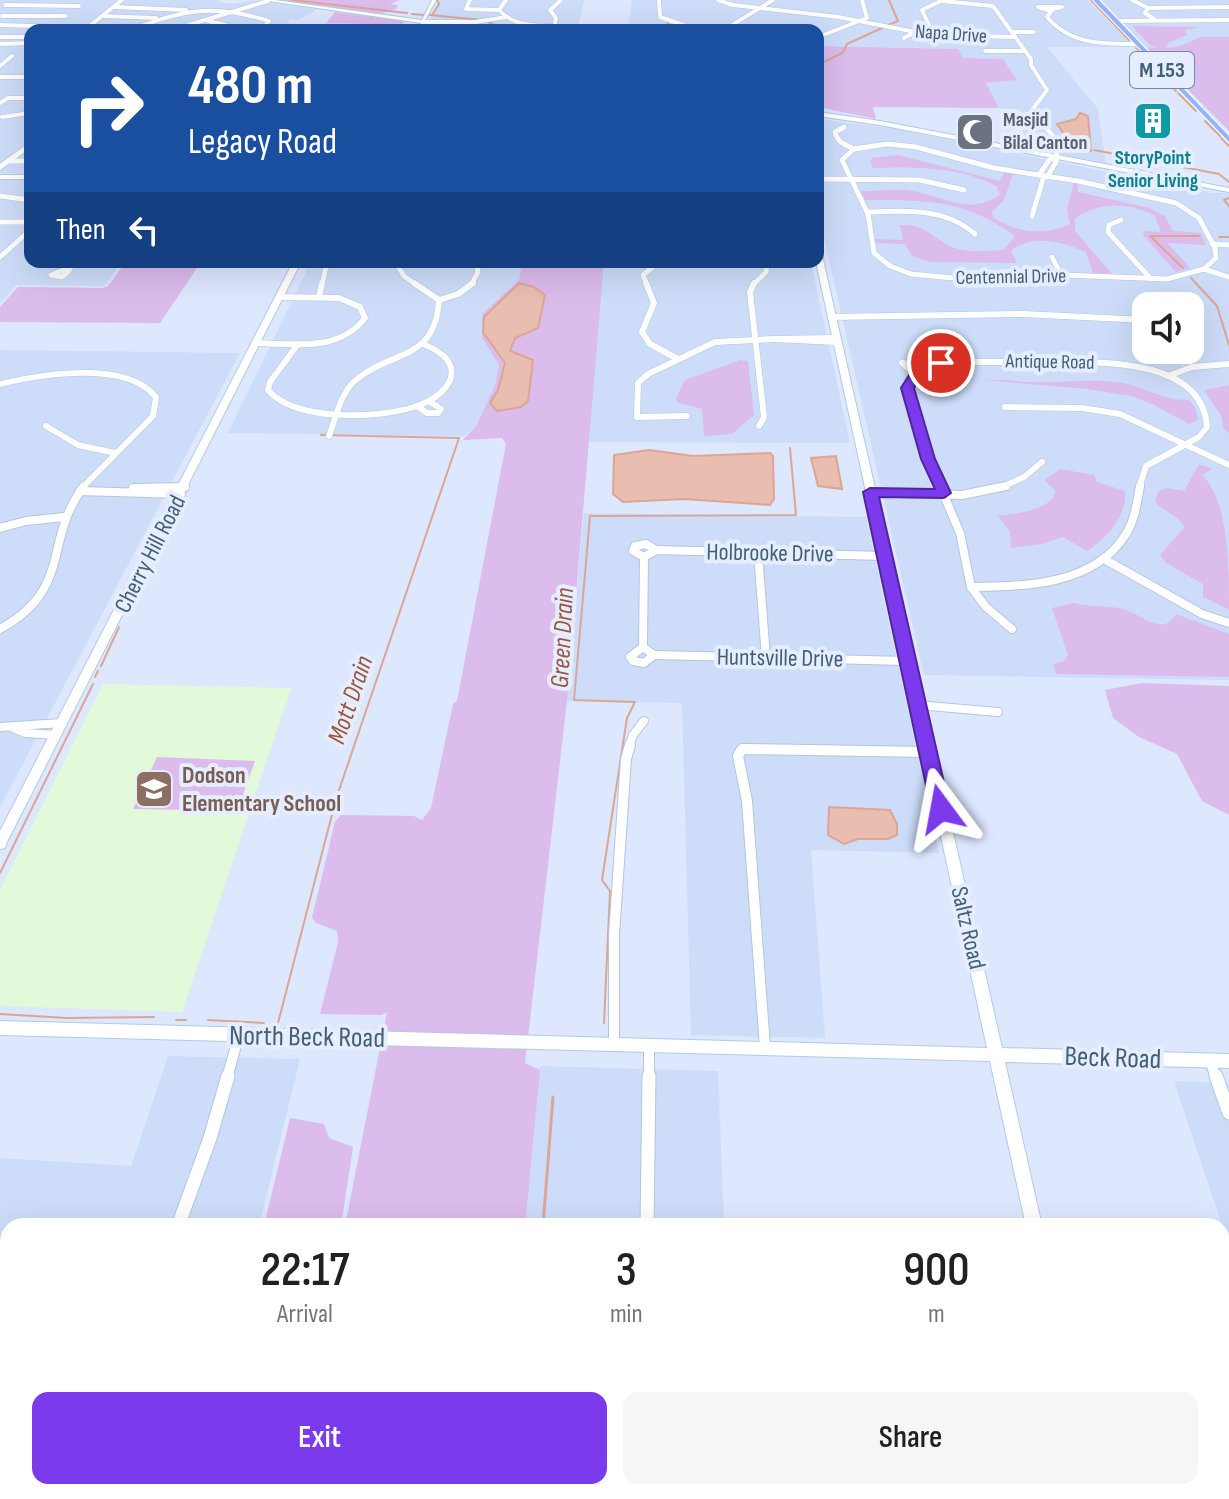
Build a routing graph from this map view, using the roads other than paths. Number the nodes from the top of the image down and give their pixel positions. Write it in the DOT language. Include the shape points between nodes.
graph roads {
  1 [pos="87,0"];
  2 [pos="122,0"];
  3 [pos="266,0"];
  4 [pos="434,0"];
  5 [pos="470,0"];
  6 [pos="506,0"];
  7 [pos="561,0"];
  8 [pos="659,0"];
  9 [pos="718,0"];
  10 [pos="773,0"];
  11 [pos="862,0"];
  12 [pos="942,0"];
  13 [pos="1096,0"];
  14 [pos="1132,0"];
  15 [pos="1185,0"];
  16 [pos="6,3"];
  17 [pos="79,6"];
  18 [pos="114,7"];
  19 [pos="1193,7"];
  20 [pos="1229,7"];
  21 [pos="1148,8"];
  22 [pos="762,9"];
  23 [pos="499,10"];
  24 [pos="190,11"];
  25 [pos="236,11"];
  26 [pos="1051,11"];
  27 [pos="2,16"];
  28 [pos="66,16"];
  29 [pos="103,16"];
  30 [pos="507,17"];
  31 [pos="162,19"];
  32 [pos="1157,19"];
  33 [pos="205,20"];
  34 [pos="1229,20"];
  35 [pos="860,21"];
  36 [pos="423,22"];
  37 [pos="1117,22"];
  38 [pos="0,24"];
  39 [pos="56,24"];
  40 [pos="92,24"];
  41 [pos="148,24"];
  42 [pos="192,24"];
  43 [pos="220,24"];
  44 [pos="266,24"];
  45 [pos="524,24"];
  46 [pos="555,24"];
  47 [pos="680,24"];
  48 [pos="735,24"];
  49 [pos="24,25"];
  50 [pos="915,32"];
  51 [pos="1034,32"];
  52 [pos="1013,34"];
  53 [pos="824,35"];
  54 [pos="0,37"];
  55 [pos="24,37"];
  56 [pos="904,38"];
  57 [pos="24,43"];
  58 [pos="0,44"];
  59 [pos="1137,44"];
  60 [pos="985,51"];
  61 [pos="1025,51"];
  62 [pos="0,56"];
  63 [pos="1,65"];
  64 [pos="0,77"];
  65 [pos="24,77"];
  66 [pos="24,98"];
  67 [pos="0,103"];
  68 [pos="24,114"];
  69 [pos="824,115"];
  70 [pos="1,116"];
  71 [pos="1,125"];
  72 [pos="844,127"];
  73 [pos="1229,140"];
  74 [pos="854,149"];
  75 [pos="24,150"];
  76 [pos="1055,158"];
  77 [pos="0,161"];
  78 [pos="9,161"];
  79 [pos="24,161"];
  80 [pos="0,167"];
  81 [pos="1043,176"];
  82 [pos="0,177"];
  83 [pos="24,177"];
  84 [pos="824,179"];
  85 [pos="851,179"];
  86 [pos="964,190"];
  87 [pos="1229,190"];
  88 [pos="0,196"];
  89 [pos="24,199"];
  90 [pos="867,212"];
  91 [pos="1032,216"];
  92 [pos="1121,220"];
  93 [pos="0,222"];
  94 [pos="24,222"];
  95 [pos="975,234"];
  96 [pos="24,235"];
  97 [pos="1213,246"];
  98 [pos="1229,247"];
  99 [pos="0,257"];
  100 [pos="1052,257"];
  101 [pos="294,268"];
  102 [pos="326,268"];
  103 [pos="399,268"];
  104 [pos="477,268"];
  105 [pos="649,268"];
  106 [pos="766,268"];
  107 [pos="821,268"];
  108 [pos="1204,269"];
  109 [pos="1061,275"];
  110 [pos="1229,277"];
  111 [pos="1151,279"];
  112 [pos="280,297"];
  113 [pos="319,297"];
  114 [pos="439,300"];
  115 [pos="831,314"];
  116 [pos="1132,319"];
  117 [pos="756,339"];
  118 [pos="837,340"];
  119 [pos="257,343"];
  120 [pos="298,344"];
  121 [pos="425,345"];
  122 [pos="678,359"];
  123 [pos="1229,364"];
  124 [pos="930,366"];
  125 [pos="915,374"];
  126 [pos="1168,376"];
  127 [pos="0,384"];
  128 [pos="429,401"];
  129 [pos="417,406"];
  130 [pos="1005,407"];
  131 [pos="339,412"];
  132 [pos="687,416"];
  133 [pos="46,426"];
  134 [pos="759,426"];
  135 [pos="329,436"];
  136 [pos="1185,445"];
  137 [pos="115,453"];
  138 [pos="1042,462"];
  139 [pos="1229,465"];
  140 [pos="80,491"];
  141 [pos="183,491"];
  142 [pos="870,492"];
  143 [pos="944,493"];
  144 [pos="64,517"];
  145 [pos="0,528"];
  146 [pos="656,550"];
  147 [pos="758,553"];
  148 [pos="884,556"];
  149 [pos="644,557"];
  150 [pos="1104,559"];
  151 [pos="971,587"];
  152 [pos="1229,623"];
  153 [pos="0,629"];
  154 [pos="1012,629"];
  155 [pos="643,647"];
  156 [pos="654,655"];
  157 [pos="766,658"];
  158 [pos="906,661"];
  159 [pos="917,705"];
  160 [pos="998,712"];
  161 [pos="644,721"];
  162 [pos="0,727"];
  163 [pos="59,729"];
  164 [pos="928,752"];
  165 [pos="0,844"];
  166 [pos="0,1028"];
  167 [pos="239,1035"];
  168 [pos="614,1044"];
  169 [pos="649,1045"];
  170 [pos="765,1048"];
  171 [pos="997,1054"];
  172 [pos="1210,1060"];
  173 [pos="1229,1061"];
  174 [pos="1229,1113"];
  175 [pos="181,1218"];
  176 [pos="647,1218"];
  177 [pos="1032,1218"];
  1 -- 17 [label="street"];
  2 -- 18 [label="street"];
  3 -- 25 [label="street"];
  3 -- 36 [label="main road"];
  4 -- 36 [label="main road"];
  5 -- 23 [label="street" via="466,9"];
  6 -- 23 [label="street"];
  7 -- 46 [label="street" via="550,10"];
  8 -- 47 [label="street" via="660,17"];
  9 -- 22 [label="street, Napa Drive"];
  10 -- 22 [label="street"];
  11 -- 35 [label="street" via="868,16"];
  12 -- 50 [label="street" via="923,8 929,25"];
  12 -- 52 [label="street" via="993,6"];
  13 -- 37 [label="main road, M 153"];
  14 -- 21 [label="street"];
  15 -- 19 [label="street"];
  16 -- 17 [label="street"];
  16 -- 27 [label="street"];
  17 -- 28 [label="street"];
  18 -- 24 [label="street"];
  18 -- 29 [label="street"];
  19 -- 20 [label="street"];
  19 -- 21 [label="street"];
  21 -- 32 [label="street" via="1145,13"];
  22 -- 35 [label="street, Napa Drive"];
  22 -- 48 [label="street"];
  23 -- 30 [label="street"];
  24 -- 25 [label="street"];
  24 -- 31 [label="street"];
  25 -- 33 [label="street"];
  25 -- 44 [label="street"];
  26 -- 26 [label="street" via="1062,7 1038,7 1039,7"];
  26 -- 59 [label="street" via="1047,17 1067,37"];
  27 -- 28 [label="street"];
  27 -- 38 [label="street"];
  28 -- 39 [label="street"];
  29 -- 31 [label="street"];
  29 -- 40 [label="street"];
  30 -- 36 [label="street"];
  30 -- 45 [label="street"];
  31 -- 41 [label="street"];
  32 -- 34 [label="street"];
  32 -- 37 [label="street"];
  33 -- 42 [label="street"];
  33 -- 43 [label="street"];
  35 -- 50 [label="street, Napa Drive"];
  35 -- 53 [label="street"];
  37 -- 59 [label="main road, M 153"];
  38 -- 49 [label="street"];
  50 -- 52 [label="street, Napa Drive"];
  50 -- 56 [label="street"];
  51 -- 52 [label="street, Napa Drive"];
  52 -- 61 [label="street"];
  54 -- 55 [label="street"];
  57 -- 58 [label="street"];
  59 -- 73 [label="main road, M 153"];
  60 -- 61 [label="street"];
  61 -- 76 [label="street" via="1047,89 1031,107 1058,142"];
  62 -- 63 [label="street" via="12,57"];
  64 -- 65 [label="street"];
  66 -- 67 [label="street"];
  68 -- 70 [label="street"];
  69 -- 76 [label="main road"];
  70 -- 71 [label="street"];
  72 -- 74 [label="street" via="835,135"];
  74 -- 81 [label="street" via="900,145"];
  74 -- 85 [label="street" via="842,160"];
  75 -- 78 [label="street"];
  76 -- 81 [label="street"];
  76 -- 87 [label="main road"];
  77 -- 78 [label="street"];
  78 -- 79 [label="street"];
  78 -- 80 [label="street"];
  81 -- 91 [label="street"];
  81 -- 97 [label="street" via="1176,203 1199,218"];
  82 -- 83 [label="main road"];
  84 -- 85 [label="street"];
  85 -- 86 [label="street" via="920,180"];
  85 -- 90 [label="street, Centennial Drive"];
  88 -- 89 [label="street"];
  90 -- 95 [label="street" via="939,215"];
  90 -- 109 [label="street, Centennial Drive" via="874,253 906,272 936,277"];
  92 -- 111 [label="street" via="1109,225 1108,232"];
  93 -- 94 [label="street"];
  96 -- 99 [label="street"];
  97 -- 98 [label="street"];
  97 -- 108 [label="street" via="1216,258"];
  100 -- 109 [label="street"];
  101 -- 112 [label="main road, Cherry Hill Road"];
  102 -- 113 [label="street"];
  103 -- 114 [label="street"];
  104 -- 114 [label="street" via="474,283"];
  105 -- 122 [label="street" via="643,276 654,303 642,332 650,344"];
  106 -- 117 [label="street" via="750,292"];
  107 -- 115 [label="main road, Saltz Road"];
  108 -- 110 [label="street"];
  108 -- 111 [label="street, Centennial Drive"];
  109 -- 111 [label="street, Centennial Drive"];
  112 -- 113 [label="street"];
  112 -- 119 [label="main road, Cherry Hill Road"];
  113 -- 120 [label="street" via="358,305 364,321 340,338"];
  114 -- 121 [label="street"];
  115 -- 116 [label="street"];
  115 -- 118 [label="main road, Saltz Road"];
  117 -- 118 [label="street"];
  117 -- 122 [label="street" via="715,342"];
  117 -- 134 [label="street" via="764,417"];
  118 -- 142 [label="main road, Saltz Road"];
  119 -- 120 [label="street"];
  119 -- 141 [label="main road, Cherry Hill Road"];
  120 -- 131 [label="street" via="270,382 270,396 296,410"];
  121 -- 128 [label="street" via="445,353 454,367 448,385"];
  121 -- 131 [label="street" via="358,379"];
  122 -- 132 [label="street" via="638,383 635,414 644,419"];
  123 -- 126 [label="street" via="1192,367"];
  124 -- 125 [label="street, Antique Road"];
  124 -- 125 [label="street" via="902,363"];
  124 -- 126 [label="street, Antique Road" via="968,361 1110,362"];
  125 -- 143 [label="street" via="909,395"];
  126 -- 136 [label="street, Antique Road" via="1191,391 1208,416 1205,432"];
  127 -- 137 [label="street" via="53,374 123,376 150,386 158,404 153,416"];
  128 -- 129 [label="street"];
  128 -- 129 [label="street" via="441,409 438,413"];
  129 -- 131 [label="street"];
  130 -- 136 [label="street" via="1111,412"];
  131 -- 135 [label="street"];
  133 -- 137 [label="street" via="71,444"];
  136 -- 139 [label="street"];
  136 -- 150 [label="street" via="1146,466 1126,535"];
  137 -- 140 [label="street"];
  138 -- 143 [label="street" via="1005,488 982,494"];
  140 -- 141 [label="street"];
  140 -- 144 [label="street"];
  141 -- 163 [label="main road, Cherry Hill Road"];
  142 -- 143 [label="street"];
  142 -- 148 [label="main road, Saltz Road"];
  143 -- 151 [label="street" via="960,533"];
  144 -- 145 [label="street"];
  144 -- 153 [label="street" via="45,594"];
  146 -- 147 [label="street, Holbrooke Drive"];
  146 -- 149 [label="street"];
  146 -- 149 [label="street" via="646,544 635,546 633,551"];
  147 -- 148 [label="street, Holbrooke Drive"];
  147 -- 157 [label="street"];
  148 -- 158 [label="main road, Saltz Road"];
  149 -- 155 [label="street"];
  150 -- 151 [label="street" via="1039,583"];
  150 -- 152 [label="street" via="1202,614"];
  151 -- 154 [label="street" via="982,604"];
  155 -- 156 [label="street"];
  155 -- 156 [label="street, Huntsville Drive" via="634,651 633,661 644,663"];
  156 -- 157 [label="street, Huntsville Drive"];
  157 -- 158 [label="street, Huntsville Drive"];
  158 -- 159 [label="main road, Saltz Road"];
  159 -- 160 [label="street"];
  159 -- 164 [label="main road, Saltz Road"];
  161 -- 168 [label="street" via="626,759 614,935"];
  162 -- 163 [label="street" via="25,733"];
  163 -- 165 [label="main road, Cherry Hill Road"];
  164 -- 170 [label="street" via="742,749 738,756 747,801"];
  164 -- 171 [label="main road, Saltz Road"];
  166 -- 167 [label="main road, North Beck Road"];
  167 -- 168 [label="main road, North Beck Road"];
  167 -- 175 [label="street"];
  168 -- 169 [label="main road, North Beck Road"];
  169 -- 170 [label="main road, North Beck Road"];
  169 -- 176 [label="street"];
  170 -- 171 [label="main road, North Beck Road"];
  171 -- 172 [label="main road, Beck Road"];
  171 -- 177 [label="main road, Saltz Road"];
  172 -- 173 [label="main road, Beck Road"];
  172 -- 174 [label="street"];
}
